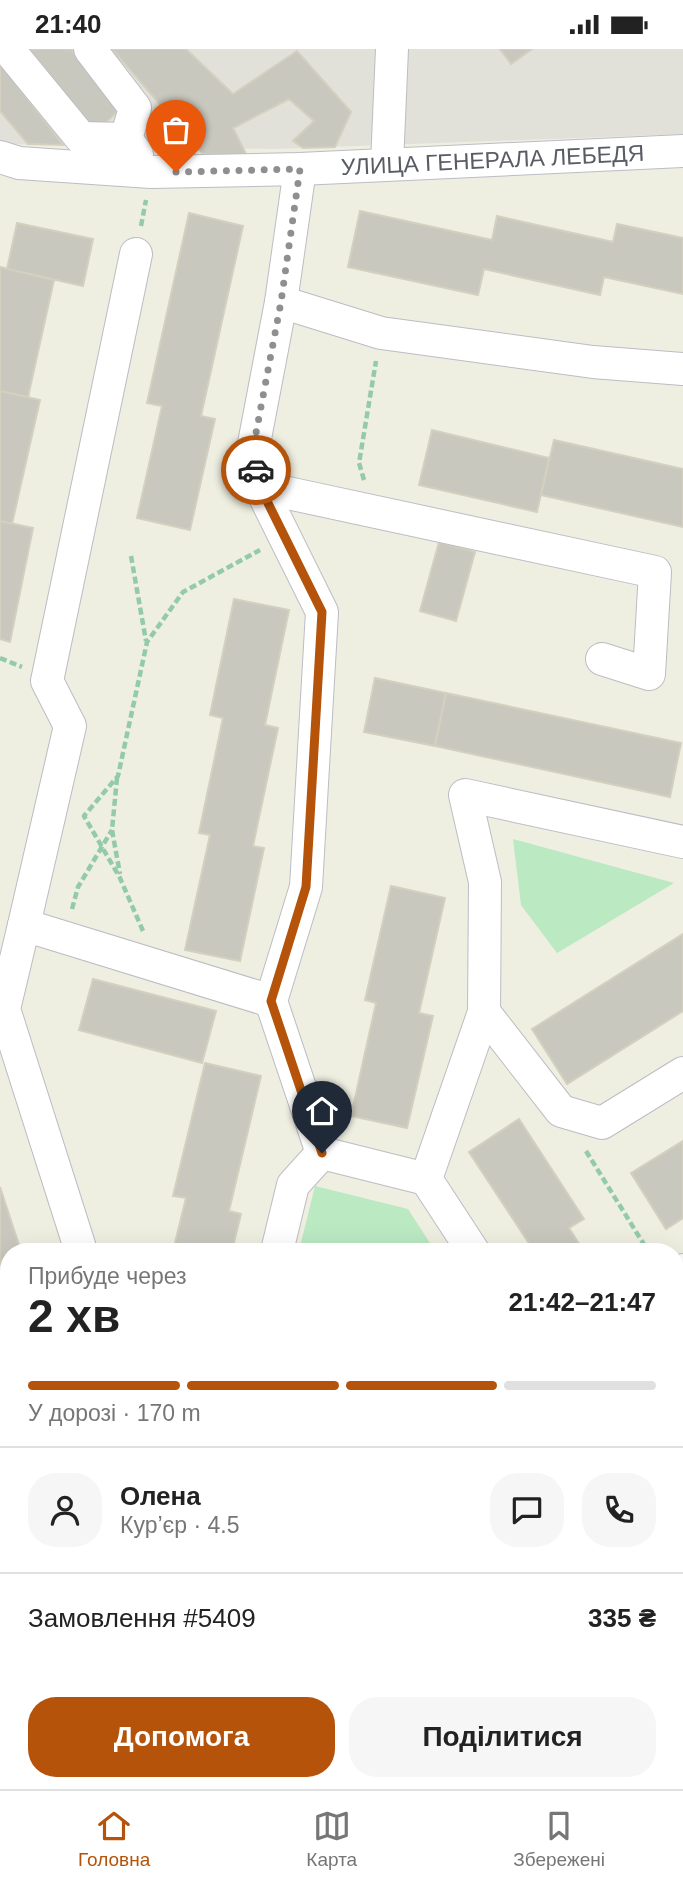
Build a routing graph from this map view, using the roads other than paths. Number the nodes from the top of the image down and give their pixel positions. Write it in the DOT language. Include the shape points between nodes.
graph roads {
  1 [pos="9,49"];
  2 [pos="90,49"];
  3 [pos="385,52"];
  4 [pos="126,139"];
  5 [pos="683,151"];
  6 [pos="0,157"];
  7 [pos="387,164"];
  8 [pos="300,169"];
  9 [pos="151,172"];
  10 [pos="136,254"];
  11 [pos="281,302"];
  12 [pos="683,369"];
  13 [pos="260,487"];
  14 [pos="602,659"];
  15 [pos="683,842"];
  16 [pos="24,926"];
  17 [pos="271,1001"];
  18 [pos="484,1012"];
  19 [pos="683,1073"];
  20 [pos="322,1153"];
  21 [pos="426,1179"];
  22 [pos="78,1243"];
  23 [pos="279,1243"];
  24 [pos="468,1243"];
  1 -- 4 [label="street" via="81,138"];
  2 -- 4 [label="street" via="135,108"];
  3 -- 7 [label="street"];
  4 -- 9 [label="street"];
  5 -- 7 [label="street, УЛИЦА ГЕНЕРАЛА ЛЕБЕДЯ"];
  6 -- 9 [label="street, УЛИЦА ГЕНЕРАЛА ЛЕБЕДЯ" via="19,163"];
  7 -- 8 [label="street, УЛИЦА ГЕНЕРАЛА ЛЕБЕДЯ"];
  8 -- 9 [label="street, УЛИЦА ГЕНЕРАЛА ЛЕБЕДЯ"];
  8 -- 11 [label="street"];
  10 -- 16 [label="street" via="47,681 70,726"];
  11 -- 12 [label="street" via="381,333 593,362"];
  11 -- 13 [label="street" via="252,454"];
  13 -- 14 [label="street" via="655,572 649,674"];
  13 -- 17 [label="street" via="322,612 306,887"];
  15 -- 18 [label="street" via="465,795 485,882"];
  16 -- 17 [label="street"];
  16 -- 22 [label="street" via="4,1009"];
  17 -- 20 [label="street"];
  18 -- 19 [label="street" via="561,1111 602,1123"];
  18 -- 21 [label="street"];
  20 -- 21 [label="street"];
  20 -- 23 [label="street" via="293,1185"];
  21 -- 24 [label="street"];
}
